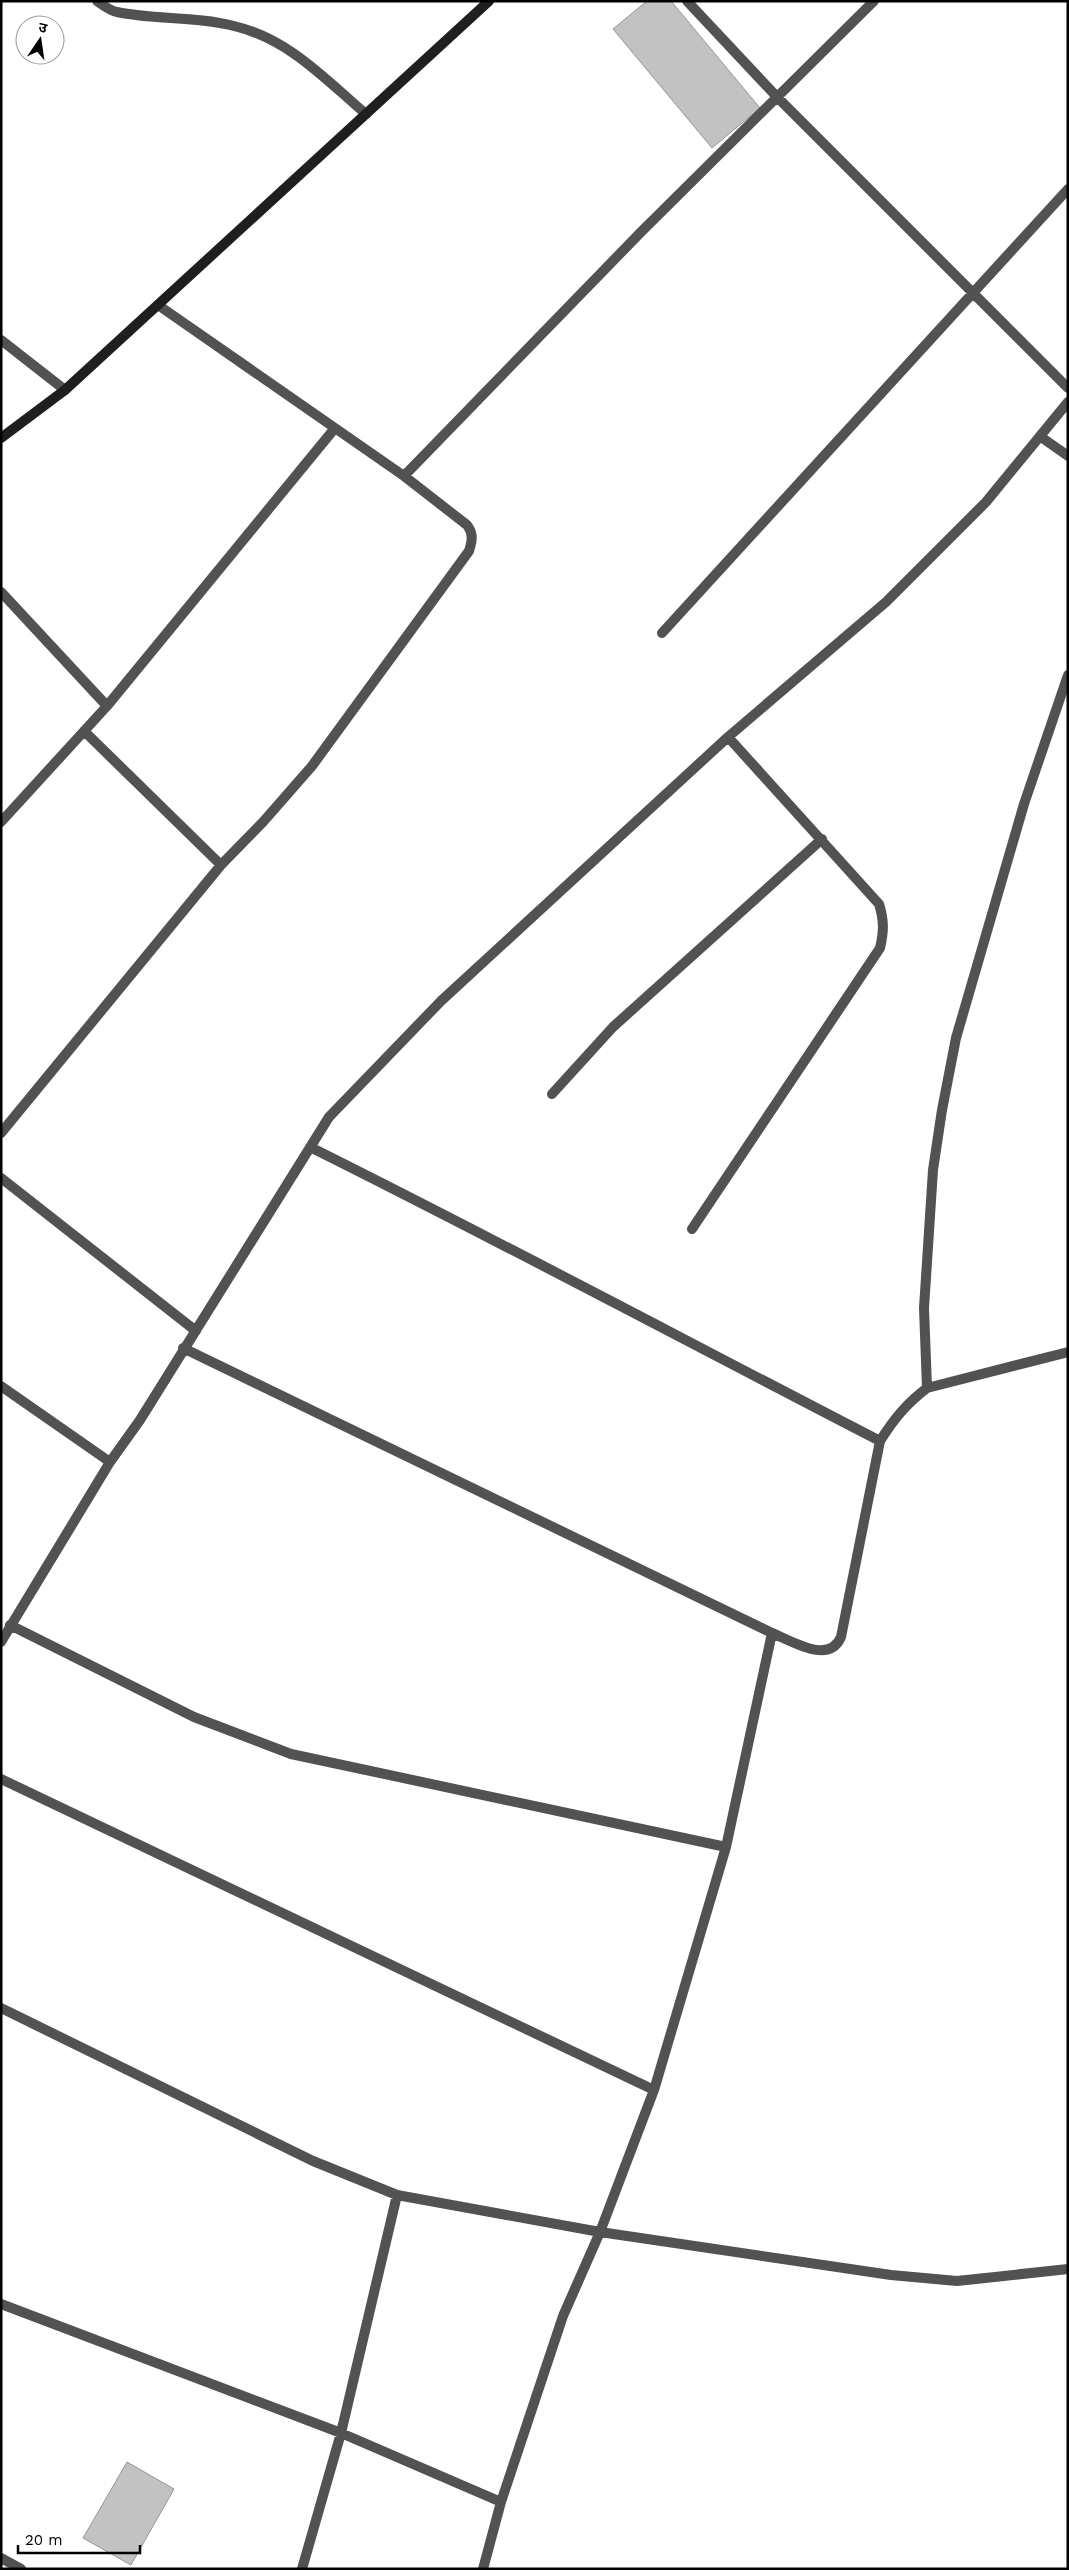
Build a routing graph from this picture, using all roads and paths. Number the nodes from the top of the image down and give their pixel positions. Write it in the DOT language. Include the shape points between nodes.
graph roads {
  1 [pos="96,1"];
  2 [pos="121,1"];
  3 [pos="489,1"];
  4 [pos="687,1"];
  5 [pos="874,1"];
  6 [pos="115,12"];
  7 [pos="778,98"];
  8 [pos="366,114"];
  9 [pos="1068,190"];
  10 [pos="972,292"];
  11 [pos="158,305"];
  12 [pos="1,340"];
  13 [pos="1068,388"];
  14 [pos="65,390"];
  15 [pos="1068,402"];
  16 [pos="335,428"];
  17 [pos="1041,437"];
  18 [pos="1,438"];
  19 [pos="1068,456"];
  20 [pos="404,476"];
  21 [pos="1,592"];
  22 [pos="662,633"];
  23 [pos="1068,675"];
  24 [pos="107,706"];
  25 [pos="84,731"];
  26 [pos="728,737"];
  27 [pos="1,822"];
  28 [pos="822,840"];
  29 [pos="221,865"];
  30 [pos="552,1094"];
  31 [pos="1,1134"];
  32 [pos="310,1147"];
  33 [pos="1,1178"];
  34 [pos="692,1229"];
  35 [pos="196,1331"];
  36 [pos="183,1348"];
  37 [pos="1068,1352"];
  38 [pos="1,1386"];
  39 [pos="928,1388"];
  40 [pos="880,1441"];
  41 [pos="110,1462"];
  42 [pos="10,1625"];
  43 [pos="772,1633"];
  44 [pos="1,1642"];
  45 [pos="1,1779"];
  46 [pos="726,1847"];
  47 [pos="1,2008"];
  48 [pos="654,2090"];
  49 [pos="397,2195"];
  50 [pos="600,2232"];
  51 [pos="1068,2269"];
  52 [pos="1,2304"];
  53 [pos="341,2434"];
  54 [pos="501,2502"];
  55 [pos="1,2558"];
  56 [pos="21,2569"];
  57 [pos="302,2569"];
  58 [pos="483,2569"];
  1 -- 6 [label="street"];
  2 -- 6 [label="street"];
  3 -- 8 [label="main road"];
  4 -- 7 [label="street"];
  5 -- 7 [label="street"];
  6 -- 8 [label="street" via="197,19 265,35 299,56"];
  7 -- 10 [label="street"];
  7 -- 20 [label="street" via="641,232"];
  8 -- 11 [label="main road"];
  9 -- 10 [label="street"];
  10 -- 13 [label="street"];
  10 -- 22 [label="street"];
  11 -- 14 [label="main road"];
  11 -- 16 [label="street"];
  12 -- 14 [label="street"];
  14 -- 18 [label="main road"];
  15 -- 17 [label="street"];
  16 -- 20 [label="street"];
  16 -- 24 [label="street"];
  17 -- 19 [label="street"];
  17 -- 26 [label="street" via="986,502 886,602"];
  20 -- 29 [label="street" via="467,525 473,539 469,551 312,766"];
  21 -- 24 [label="street"];
  23 -- 39 [label="street" via="1024,804 956,1038 933,1170 924,1308"];
  24 -- 25 [label="street"];
  25 -- 27 [label="street"];
  25 -- 29 [label="street"];
  26 -- 28 [label="street"];
  26 -- 32 [label="street" via="441,1001 328,1116"];
  28 -- 30 [label="street" via="613,1027"];
  28 -- 34 [label="street" via="879,904 884,921 880,948"];
  29 -- 31 [label="street"];
  32 -- 35 [label="street"];
  32 -- 40 [label="street" via="473,1228"];
  33 -- 35 [label="street"];
  35 -- 36 [label="street"];
  36 -- 41 [label="street" via="140,1420"];
  36 -- 43 [label="street"];
  37 -- 39 [label="street"];
  38 -- 41 [label="street"];
  39 -- 40 [label="street" via="896,1415"];
  40 -- 43 [label="street" via="838,1646 829,1651 817,1650"];
  41 -- 42 [label="street"];
  42 -- 44 [label="street"];
  42 -- 46 [label="street" via="194,1717 291,1754"];
  43 -- 46 [label="street"];
  45 -- 48 [label="street"];
  46 -- 48 [label="street"];
  47 -- 49 [label="street" via="313,2160"];
  48 -- 50 [label="street"];
  49 -- 50 [label="street"];
  49 -- 53 [label="street"];
  50 -- 51 [label="street" via="891,2275 957,2281"];
  50 -- 54 [label="street" via="563,2316"];
  52 -- 53 [label="street"];
  53 -- 54 [label="street"];
  53 -- 57 [label="street"];
  54 -- 58 [label="street"];
  55 -- 56 [label="street"];
}
